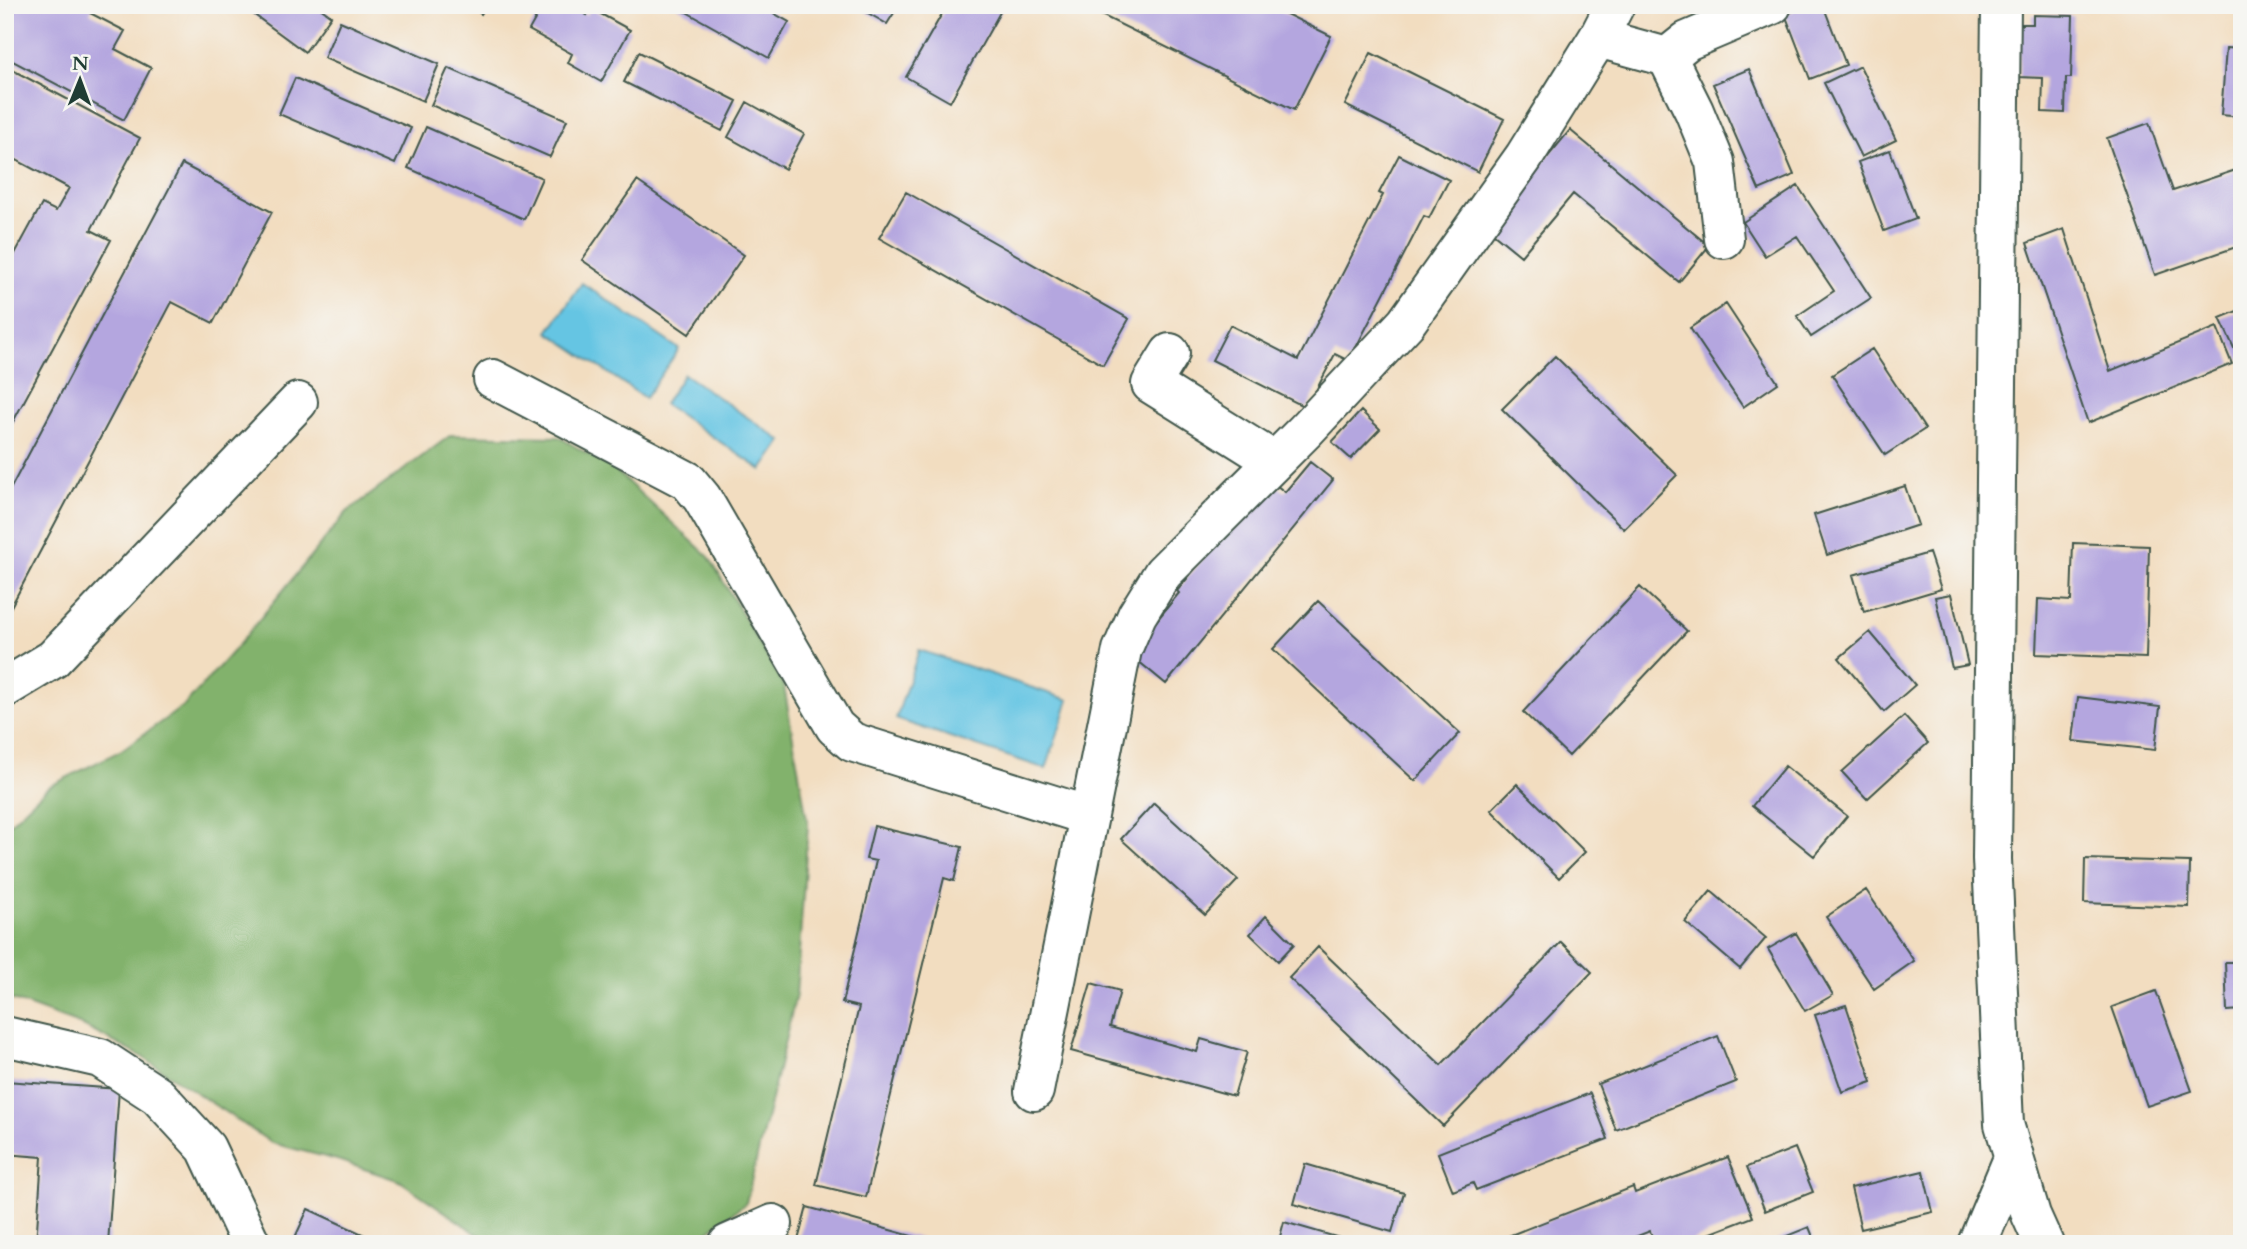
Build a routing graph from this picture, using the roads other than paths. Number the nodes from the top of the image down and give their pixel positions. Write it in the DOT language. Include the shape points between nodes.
graph roads {
  1 [pos="1772,5"];
  2 [pos="2001,5"];
  3 [pos="1606,22"];
  4 [pos="1667,57"];
  5 [pos="1724,239"];
  6 [pos="1170,353"];
  7 [pos="493,379"];
  8 [pos="298,402"];
  9 [pos="1274,461"];
  10 [pos="5,688"];
  11 [pos="1088,816"];
  12 [pos="5,1036"];
  13 [pos="1034,1091"];
  14 [pos="2014,1156"];
  15 [pos="773,1224"];
  16 [pos="251,1244"];
  17 [pos="728,1244"];
  18 [pos="1977,1244"];
  19 [pos="2044,1244"];
  1 -- 4 [label="street" via="1687,41"];
  2 -- 14 [label="street" via="1992,859 2004,1124"];
  3 -- 4 [label="street"];
  3 -- 9 [label="street" via="1524,157 1406,323"];
  4 -- 5 [label="street" via="1715,162"];
  6 -- 9 [label="street" via="1152,384"];
  7 -- 11 [label="street" via="688,481 835,727 852,742"];
  8 -- 10 [label="street" via="53,659"];
  9 -- 11 [label="street" via="1164,573 1137,615 1122,650"];
  11 -- 13 [label="street"];
  12 -- 16 [label="street" via="100,1058 158,1096 206,1148"];
  14 -- 18 [label="street"];
  14 -- 19 [label="street"];
  15 -- 17 [label="street"];
}
